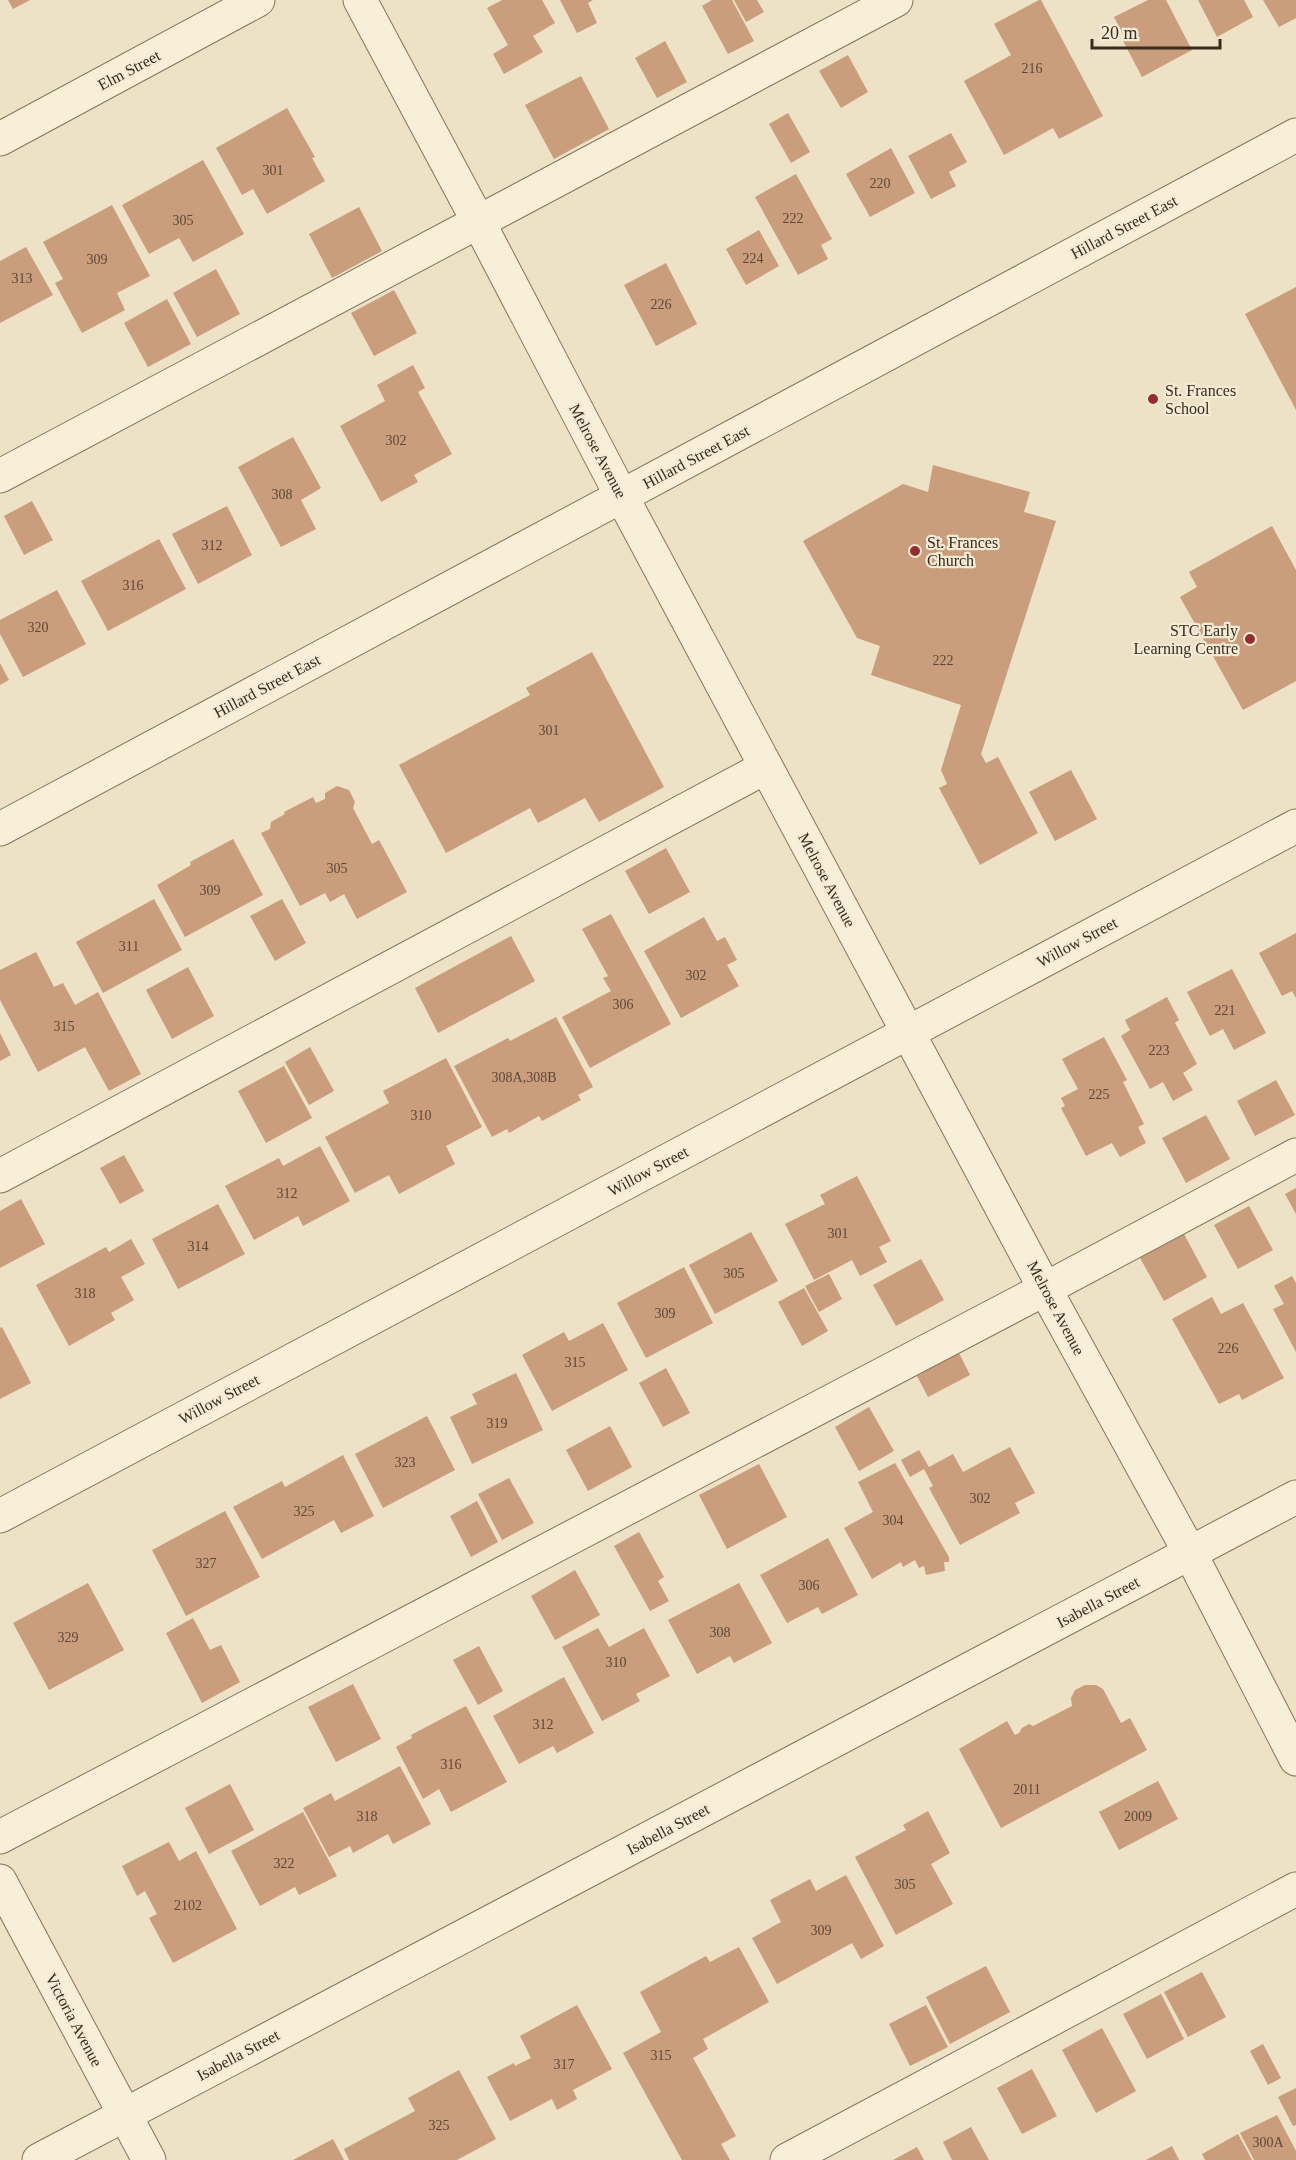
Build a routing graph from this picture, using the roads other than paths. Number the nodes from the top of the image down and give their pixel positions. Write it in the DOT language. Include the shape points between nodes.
graph roads {
  1 [pos="258,0"];
  2 [pos="360,0"];
  3 [pos="896,0"];
  4 [pos="1296,135"];
  5 [pos="0,139"];
  6 [pos="478,221"];
  7 [pos="0,476"];
  8 [pos="622,497"];
  9 [pos="766,767"];
  10 [pos="1296,826"];
  11 [pos="0,829"];
  12 [pos="909,1032"];
  13 [pos="1296,1155"];
  14 [pos="0,1176"];
  15 [pos="1045,1289"];
  16 [pos="1296,1497"];
  17 [pos="0,1516"];
  18 [pos="1190,1553"];
  19 [pos="1296,1759"];
  20 [pos="0,1837"];
  21 [pos="0,1881"];
  22 [pos="1296,1889"];
  23 [pos="125,2115"];
  24 [pos="39,2160"];
  25 [pos="148,2160"];
  26 [pos="787,2160"];
  1 -- 5 [label="street, Elm Street"];
  2 -- 6 [label="street, Melrose Avenue"];
  3 -- 6 [label="street"];
  4 -- 8 [label="street, Hillard Street East"];
  6 -- 7 [label="street"];
  6 -- 8 [label="street, Melrose Avenue"];
  8 -- 9 [label="street, Melrose Avenue"];
  8 -- 11 [label="street, Hillard Street East"];
  9 -- 12 [label="street, Melrose Avenue"];
  9 -- 14 [label="street"];
  10 -- 12 [label="street, Willow Street"];
  12 -- 15 [label="street, Melrose Avenue"];
  12 -- 17 [label="street, Willow Street"];
  13 -- 15 [label="street"];
  15 -- 18 [label="street, Melrose Avenue"];
  15 -- 20 [label="street"];
  16 -- 18 [label="street, Isabella Street"];
  18 -- 19 [label="street, Melrose Avenue"];
  18 -- 23 [label="street, Isabella Street"];
  21 -- 23 [label="street, Victoria Avenue"];
  22 -- 26 [label="street"];
  23 -- 24 [label="street, Isabella Street"];
  23 -- 25 [label="street, Victoria Avenue"];
}
